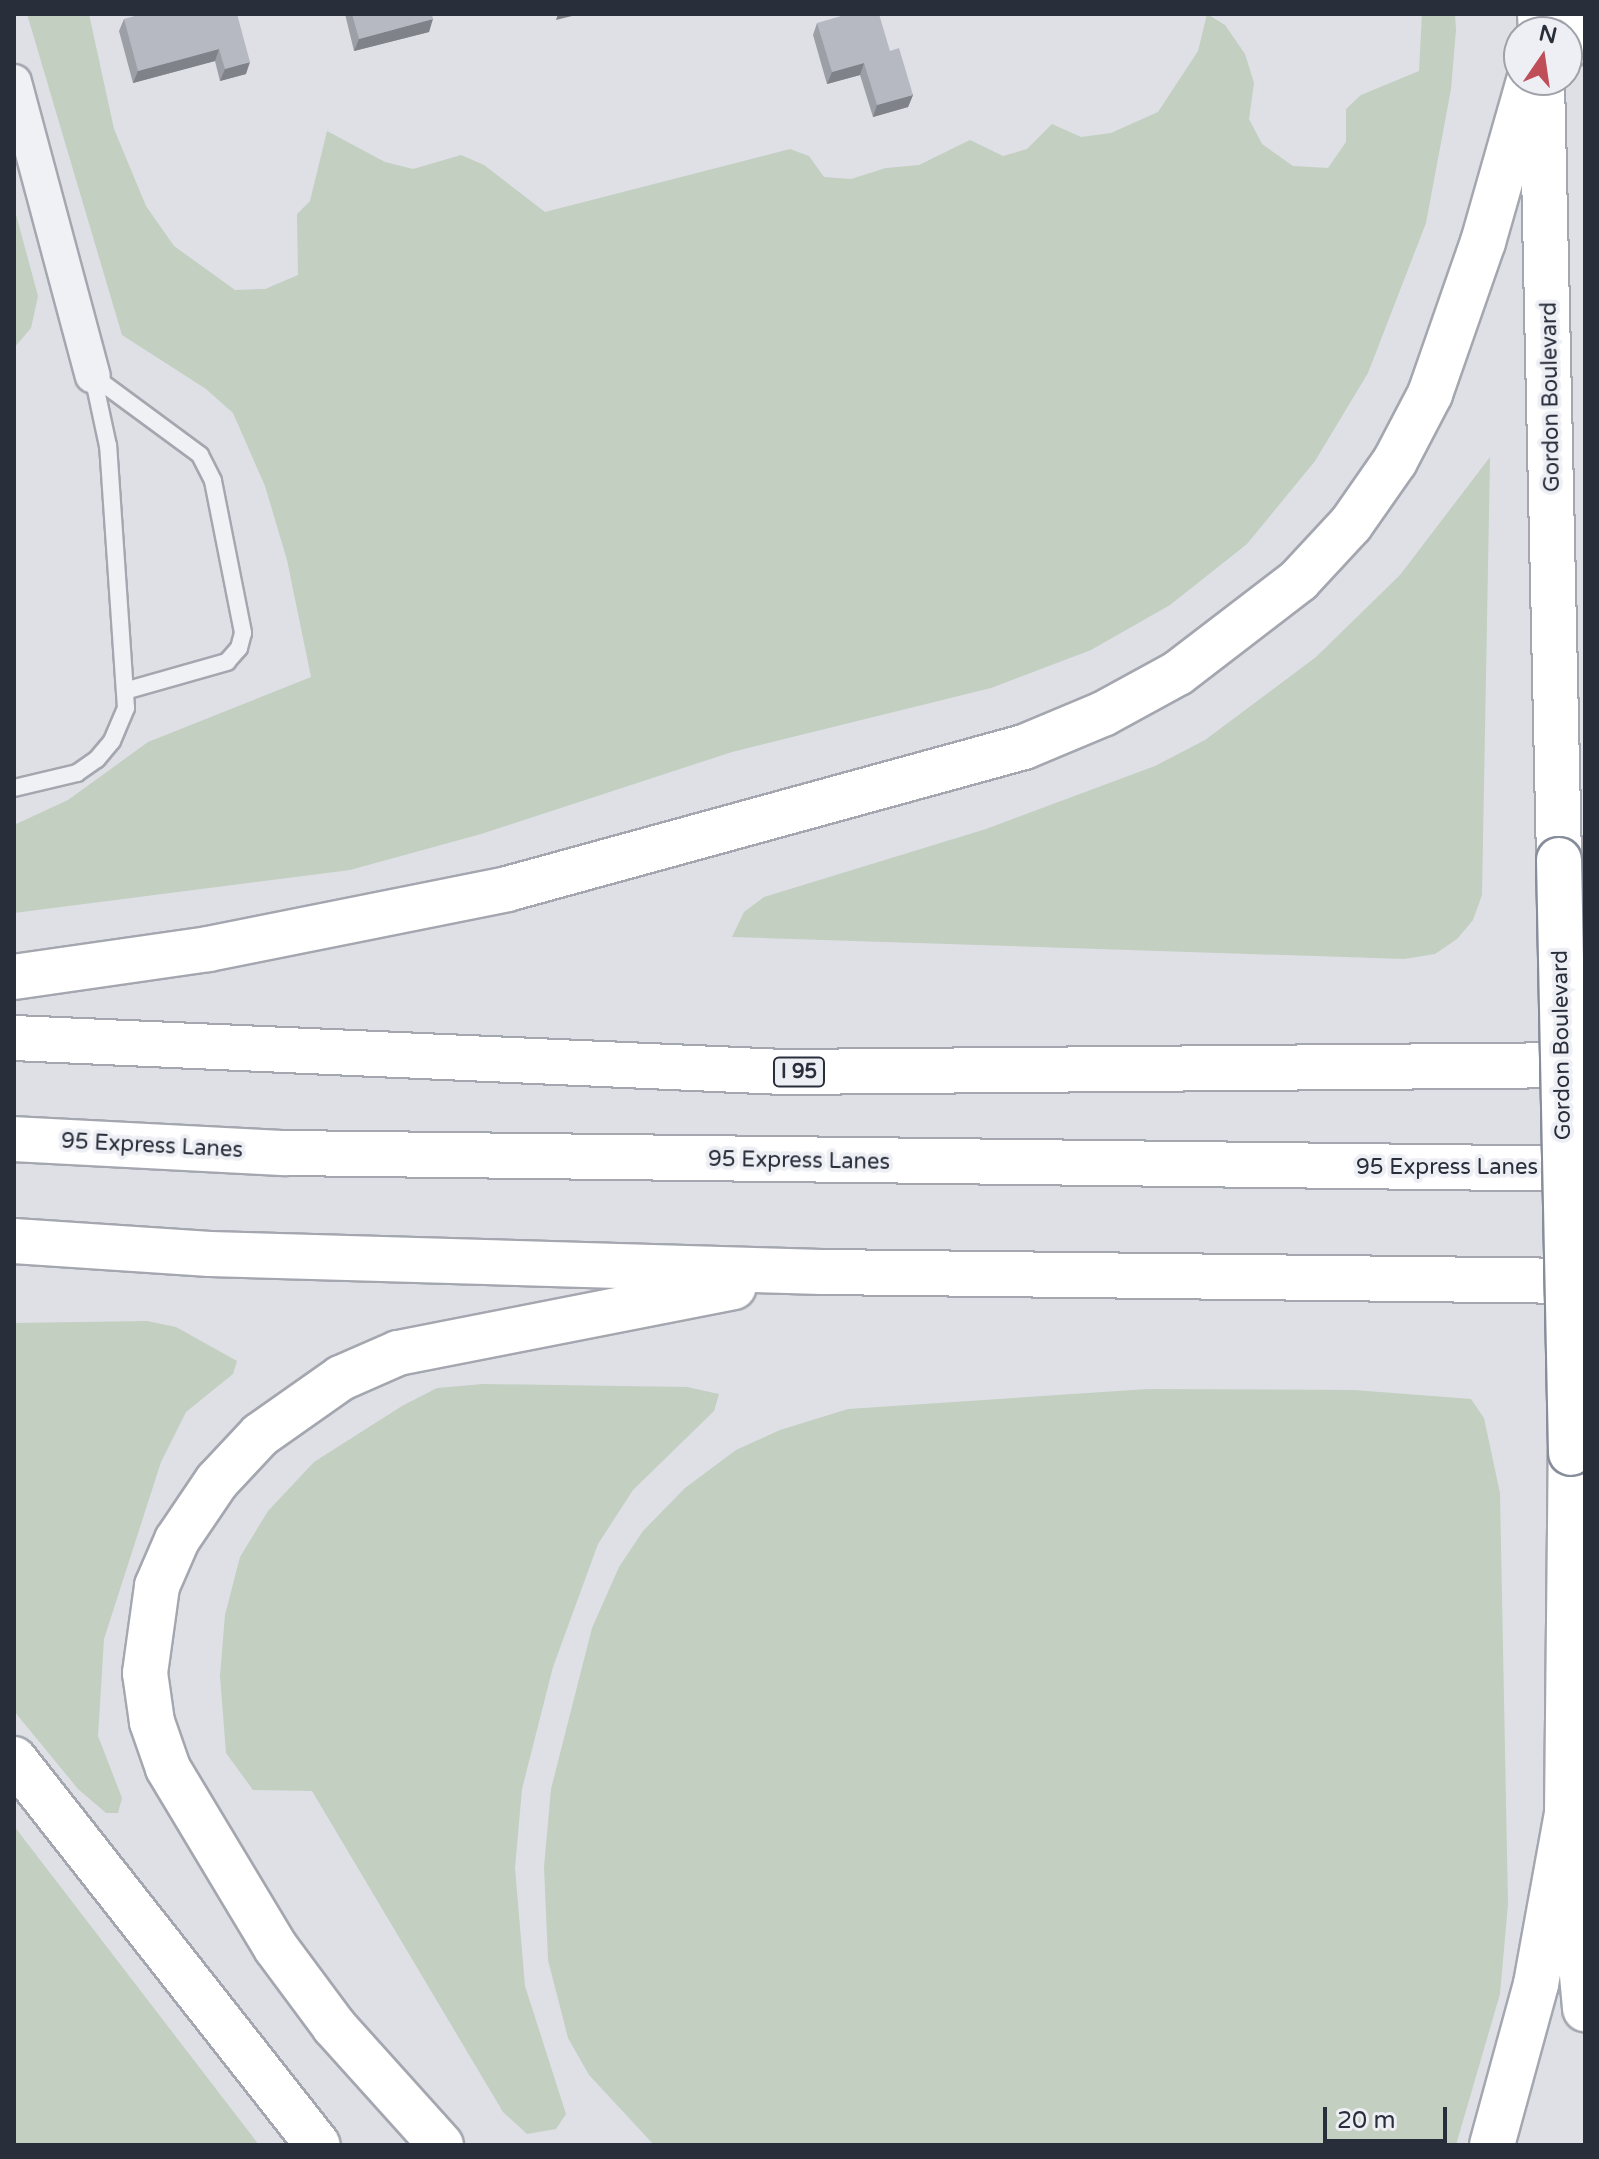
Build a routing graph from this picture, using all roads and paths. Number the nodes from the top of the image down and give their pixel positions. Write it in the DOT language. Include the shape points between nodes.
graph roads {
  1 [pos="14,82"];
  2 [pos="1538,96"];
  3 [pos="1542,96"];
  4 [pos="93,376"];
  5 [pos="128,690"];
  6 [pos="14,788"];
  7 [pos="14,977"];
  8 [pos="14,1038"];
  9 [pos="1585,1045"];
  10 [pos="1585,1065"];
  11 [pos="1216,1071"];
  12 [pos="14,1139"];
  13 [pos="1585,1169"];
  14 [pos="14,1241"];
  15 [pos="822,1272"];
  16 [pos="1585,1281"];
  17 [pos="14,1759"];
  18 [pos="1567,1813"];
  19 [pos="1585,2009"];
  20 [pos="318,2145"];
  21 [pos="441,2145"];
  22 [pos="1492,2145"];
  1 -- 4 [label="street"];
  2 -- 7 [label="main road" via="1445,353 1395,461 1351,524 1299,580 1178,673 1103,714 1024,747 507,889 208,949"];
  3 -- 18 [label="main road, Gordon Boulevard, bridge" via="1571,1453"];
  4 -- 5 [label="lane" via="108,446"];
  4 -- 5 [label="lane" via="200,455 213,481 243,633 227,662"];
  5 -- 6 [label="lane" via="112,741 97,759 77,773"];
  8 -- 11 [label="main road, I 95" via="783,1072"];
  9 -- 11 [label="main road"];
  10 -- 11 [label="main road, I 95"];
  12 -- 13 [label="main road, 95 Express Lanes" via="299,1154"];
  14 -- 15 [label="main road" via="210,1254"];
  15 -- 16 [label="main road"];
  15 -- 21 [label="main road" via="413,1349 341,1378 260,1435 217,1481 177,1540 162,1574 149,1624 145,1673 152,1722 168,1768 276,1948 334,2026"];
  17 -- 20 [label="main road"];
  18 -- 19 [label="main road, Gordon Boulevard"];
  18 -- 22 [label="main road" via="1536,1984"];
}
